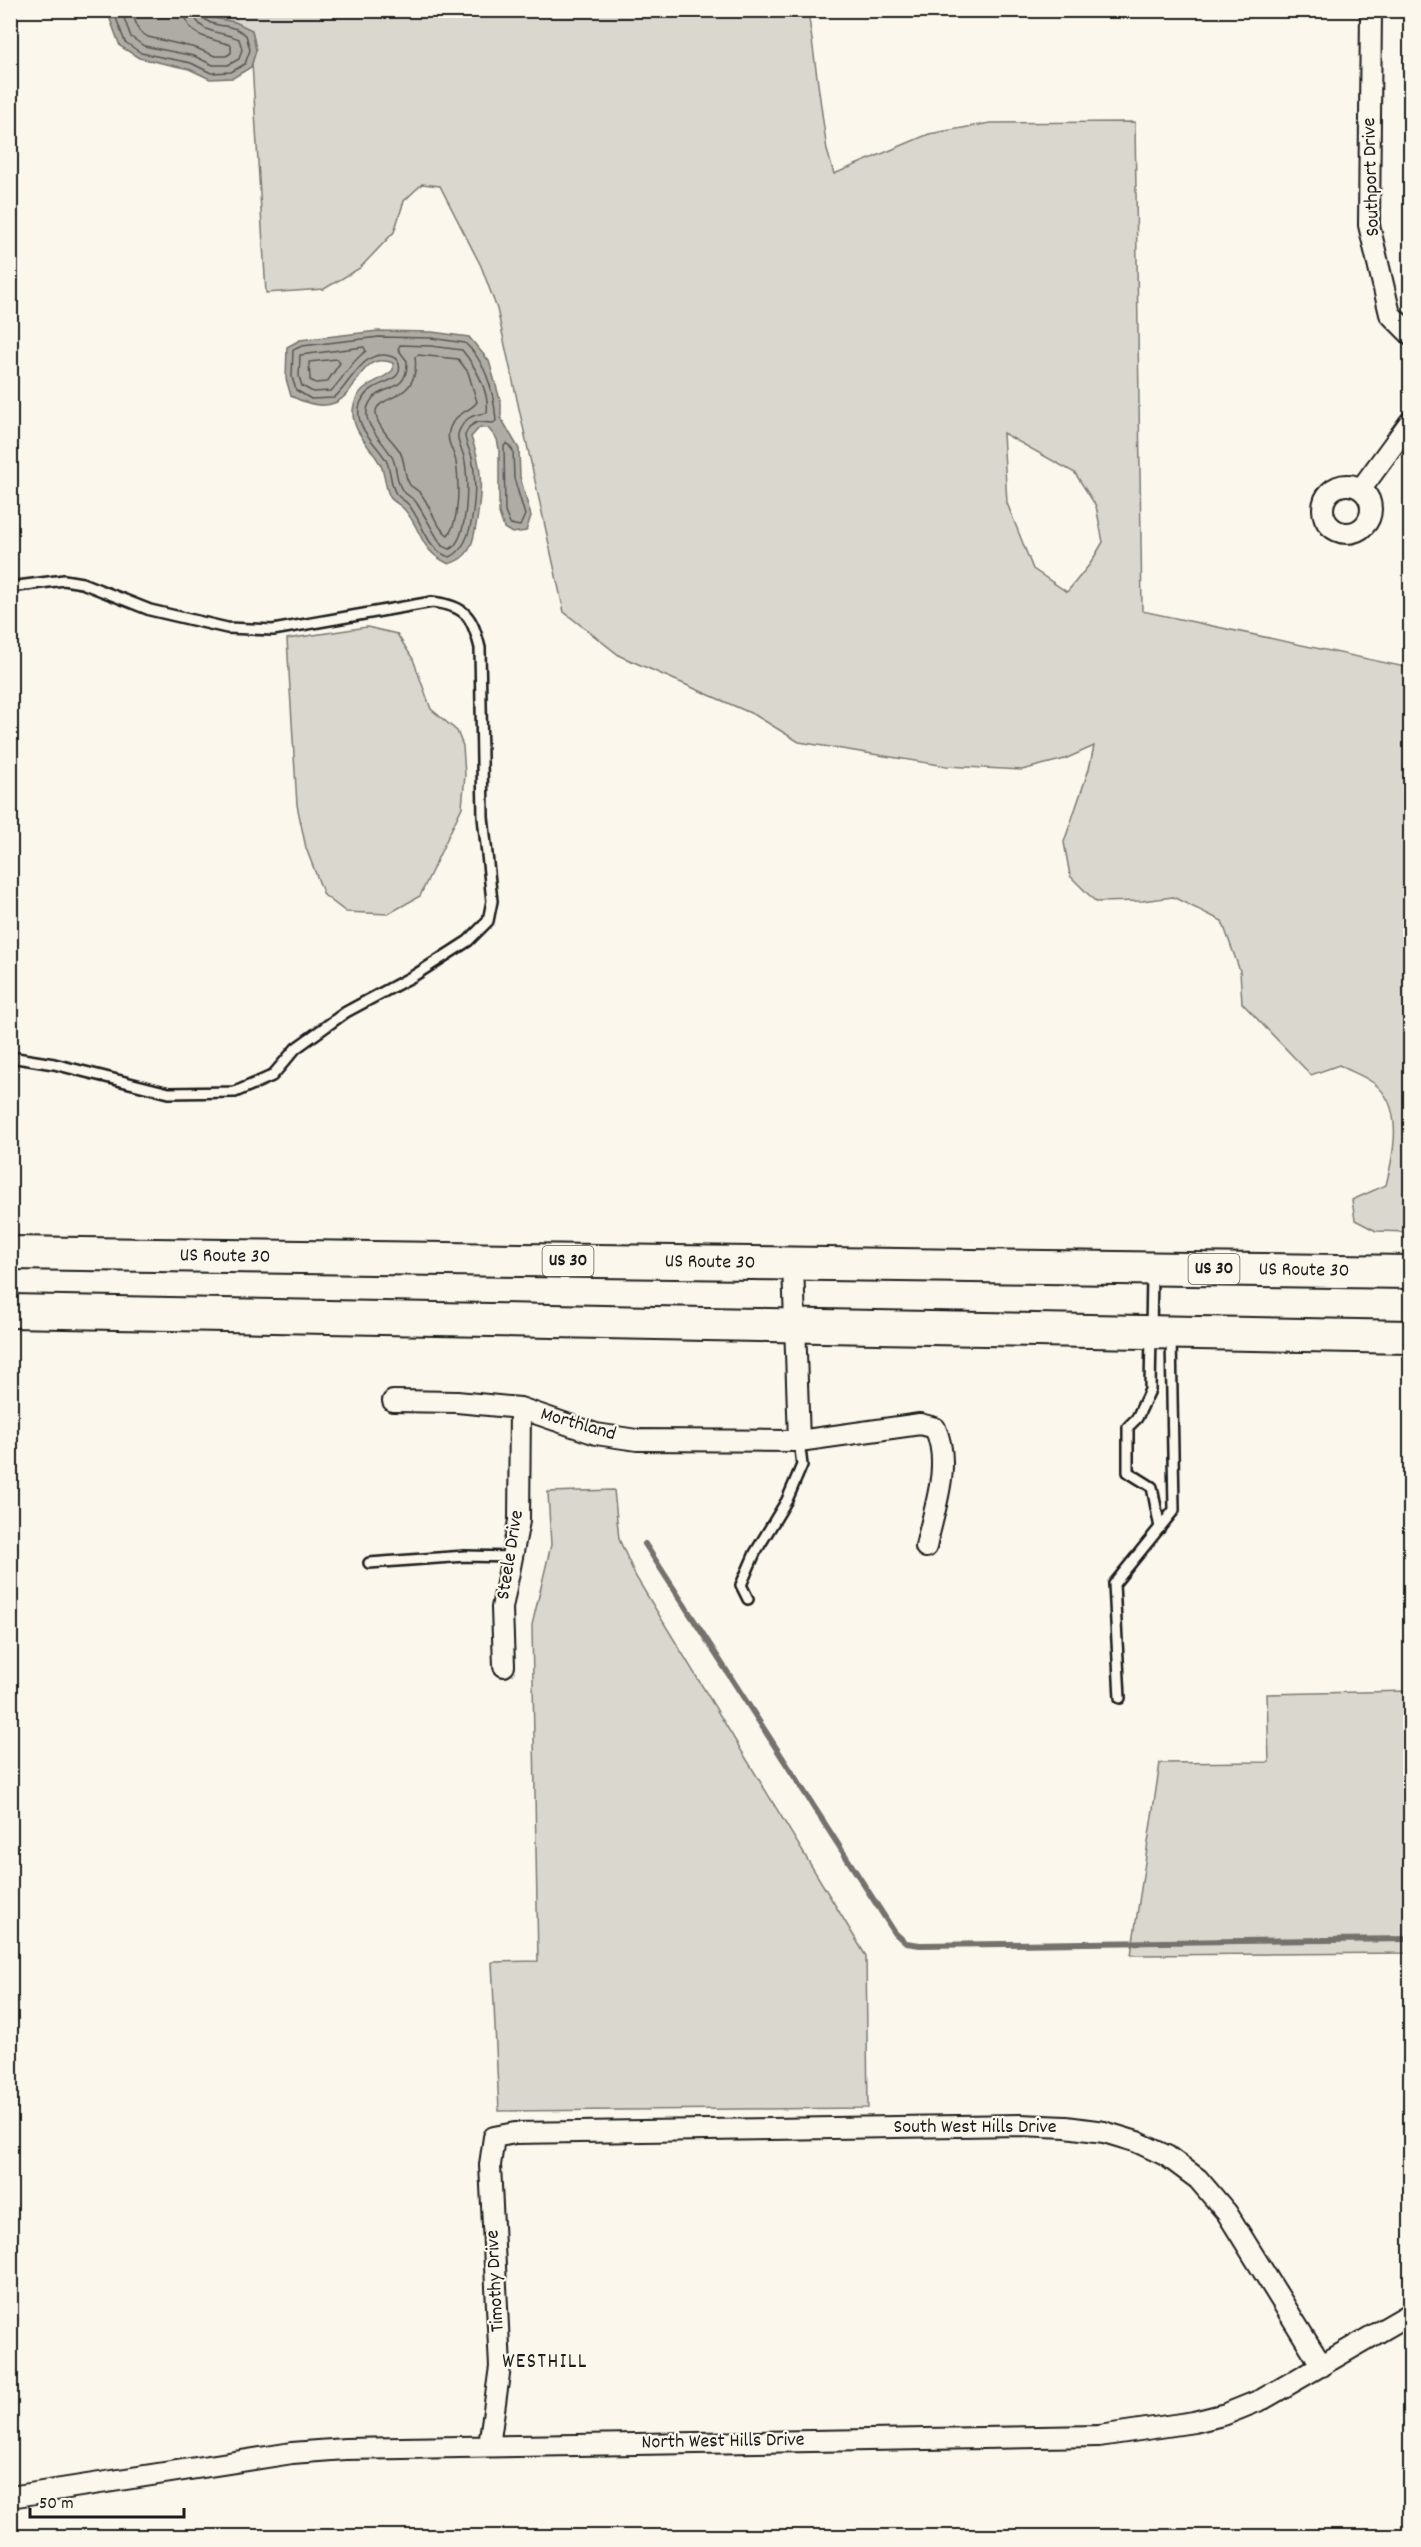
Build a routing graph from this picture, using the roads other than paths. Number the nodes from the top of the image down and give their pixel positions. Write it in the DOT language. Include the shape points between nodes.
graph roads {
  1 [pos="1371,10"];
  2 [pos="1410,334"];
  3 [pos="1410,422"];
  4 [pos="1361,489"];
  5 [pos="10,587"];
  6 [pos="10,1057"];
  7 [pos="10,1253"];
  8 [pos="793,1264"];
  9 [pos="1152,1269"];
  10 [pos="1410,1272"];
  11 [pos="10,1311"];
  12 [pos="794,1325"];
  13 [pos="1161,1332"];
  14 [pos="1410,1337"];
  15 [pos="393,1401"];
  16 [pos="519,1408"];
  17 [pos="799,1441"];
  18 [pos="1160,1528"];
  19 [pos="926,1547"];
  20 [pos="513,1557"];
  21 [pos="369,1563"];
  22 [pos="748,1599"];
  23 [pos="504,1666"];
  24 [pos="1120,1698"];
  25 [pos="515,2133"];
  26 [pos="1410,2314"];
  27 [pos="1322,2366"];
  28 [pos="489,2446"];
  29 [pos="10,2497"];
  1 -- 2 [label="street, Southport Drive" via="1370,225 1390,314"];
  3 -- 4 [label="street"];
  5 -- 6 [label="lane" via="64,580 150,610 227,628 273,630 432,602 453,604 475,627 480,648 483,817 492,901 488,921 468,941 346,1012 296,1048 272,1076 235,1092 169,1093"];
  7 -- 8 [label="highway, US Route 30 / US 30"];
  8 -- 9 [label="highway, US Route 30 / US 30"];
  8 -- 12 [label="street"];
  9 -- 10 [label="highway, US Route 30 / US 30"];
  9 -- 13 [label="lane"];
  11 -- 12 [label="highway"];
  12 -- 13 [label="highway"];
  12 -- 17 [label="street"];
  13 -- 14 [label="highway"];
  13 -- 18 [label="lane" via="1174,1510"];
  13 -- 18 [label="lane" via="1150,1390 1137,1418 1128,1427 1128,1472 1152,1487"];
  15 -- 16 [label="street, Morthland"];
  16 -- 17 [label="street, Morthland" via="596,1434 637,1440"];
  16 -- 20 [label="street, Steele Drive" via="519,1521"];
  17 -- 19 [label="street, Morthland" via="920,1424 935,1428 944,1462"];
  17 -- 22 [label="lane" via="802,1465 788,1500 755,1553 741,1585"];
  18 -- 24 [label="lane" via="1114,1584"];
  20 -- 21 [label="lane"];
  20 -- 23 [label="street, Steele Drive" via="502,1608"];
  25 -- 27 [label="street, South West Hills Drive" via="1020,2125 1104,2132 1167,2156 1198,2179 1227,2213"];
  25 -- 28 [label="street, Timothy Drive" via="494,2137 490,2165 500,2367"];
  26 -- 27 [label="street, North West Hills Drive"];
  27 -- 28 [label="street, North West Hills Drive" via="1263,2399 1226,2414 1099,2436"];
  28 -- 29 [label="street, North West Hills Drive" via="292,2453"];
}
